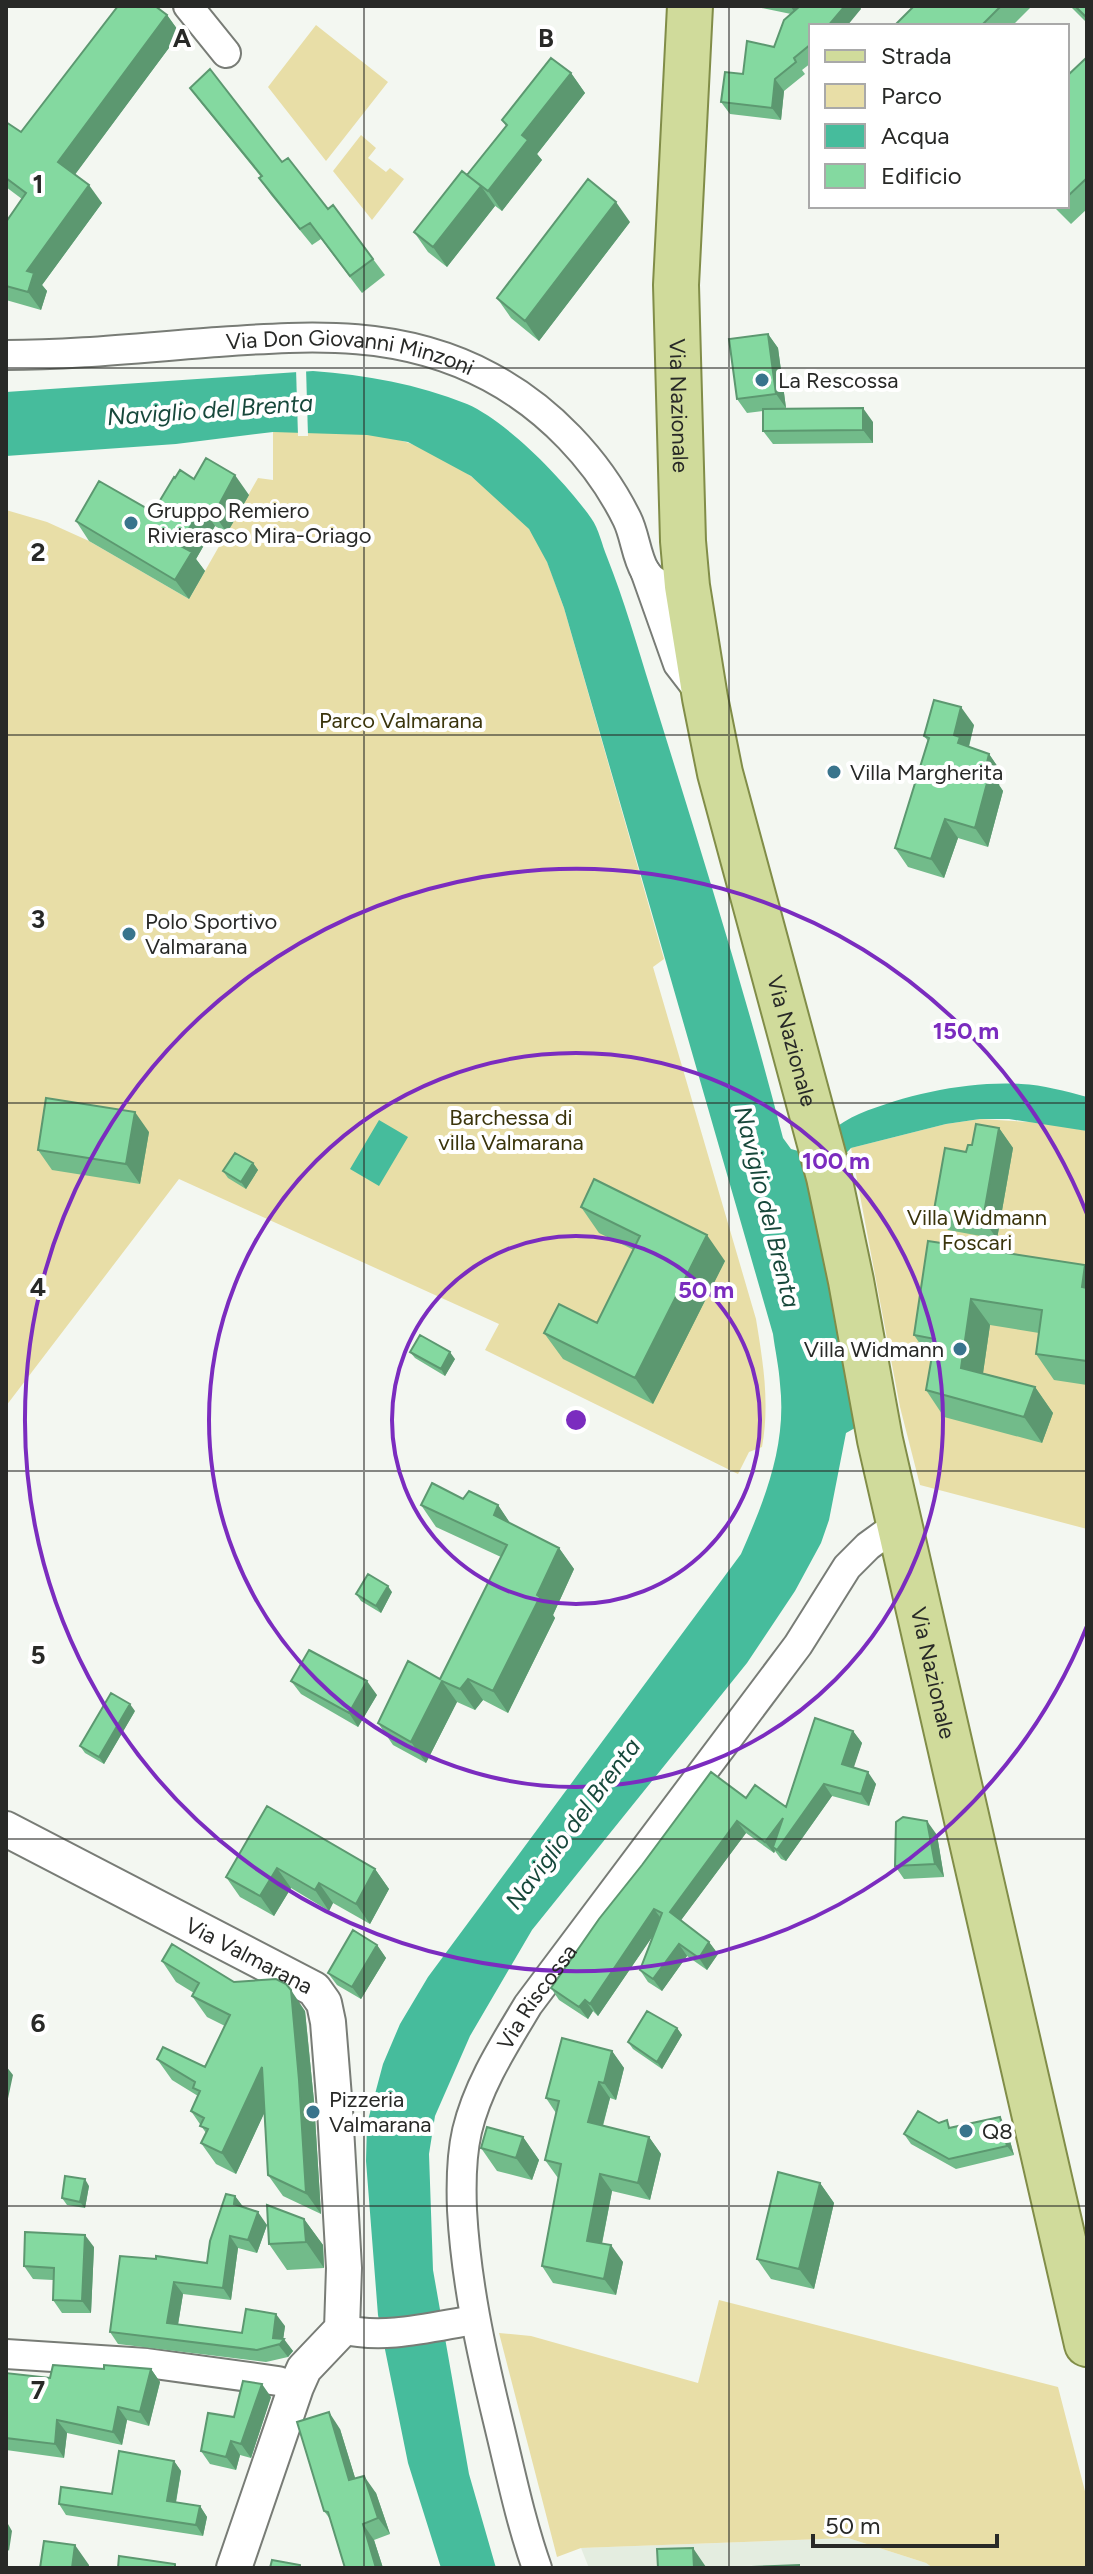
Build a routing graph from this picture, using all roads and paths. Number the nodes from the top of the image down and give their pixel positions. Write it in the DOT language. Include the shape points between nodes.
graph roads {
  1 [pos="188,6"];
  2 [pos="690,6"];
  3 [pos="226,53"];
  4 [pos="6,355"];
  5 [pos="628,521"];
  6 [pos="683,541"];
  7 [pos="645,571"];
  8 [pos="687,586"];
  9 [pos="705,698"];
  10 [pos="900,1528"];
  11 [pos="6,1829"];
  12 [pos="468,2322"];
  13 [pos="342,2329"];
  14 [pos="1087,2344"];
  15 [pos="6,2354"];
  16 [pos="296,2387"];
  17 [pos="234,2568"];
  18 [pos="537,2568"];
  1 -- 3 [label="street"];
  2 -- 6 [label="main road, Via Nazionale" via="676,285"];
  4 -- 5 [label="street, Via Don Giovanni Minzoni" via="320,336 444,355 544,412 607,483"];
  5 -- 6 [label="street" via="664,541"];
  5 -- 7 [label="street, Via Don Giovanni Minzoni"];
  6 -- 8 [label="main road, Via Nazionale"];
  7 -- 8 [label="street" via="657,583"];
  7 -- 9 [label="street, Via Don Giovanni Minzoni" via="678,664"];
  8 -- 9 [label="main road, Via Nazionale"];
  9 -- 10 [label="main road, Via Nazionale" via="720,773 829,1177"];
  10 -- 12 [label="street, Via Riscossa" via="868,1546 847,1567 798,1645 528,2005 495,2061 479,2095 463,2154"];
  10 -- 14 [label="main road, Via Nazionale"];
  11 -- 13 [label="street, Via Valmarana" via="314,1989 324,2003 344,2252"];
  12 -- 13 [label="street" via="380,2334"];
  12 -- 18 [label="street, Via Riscossa"];
  13 -- 16 [label="street" via="304,2369"];
  15 -- 16 [label="street" via="147,2363"];
  16 -- 17 [label="street"];
}
